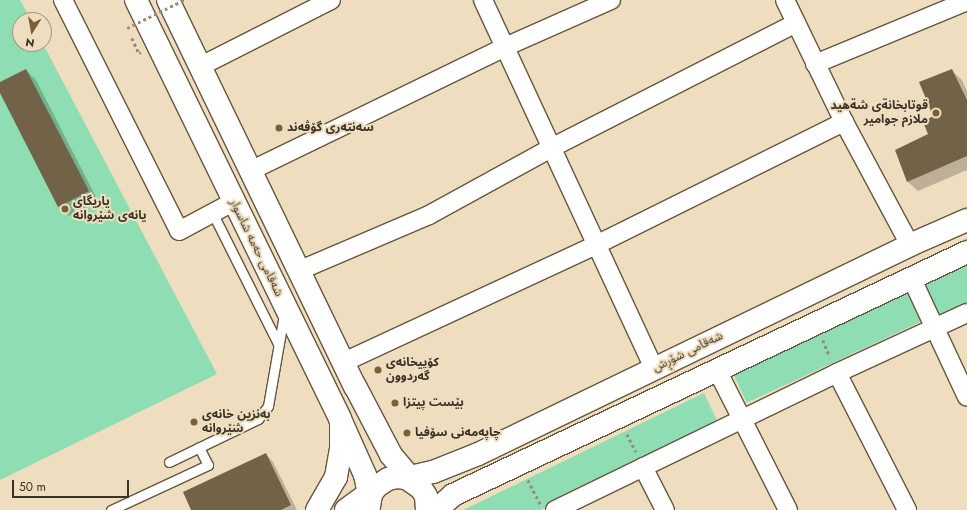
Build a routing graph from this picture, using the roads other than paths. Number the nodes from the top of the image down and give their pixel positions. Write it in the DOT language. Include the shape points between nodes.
graph roads {
  1 [pos="63,0"];
  2 [pos="136,0"];
  3 [pos="168,0"];
  4 [pos="331,0"];
  5 [pos="483,0"];
  6 [pos="611,0"];
  7 [pos="785,0"];
  8 [pos="967,1"];
  9 [pos="796,23"];
  10 [pos="505,47"];
  11 [pos="815,64"];
  12 [pos="198,68"];
  13 [pos="844,122"];
  14 [pos="553,148"];
  15 [pos="250,171"];
  16 [pos="233,202"];
  17 [pos="212,212"];
  18 [pos="967,220"];
  19 [pos="282,238"];
  20 [pos="598,244"];
  21 [pos="910,245"];
  22 [pos="967,252"];
  23 [pos="258,254"];
  24 [pos="298,271"];
  25 [pos="911,277"];
  26 [pos="285,309"];
  27 [pos="967,313"];
  28 [pos="936,325"];
  29 [pos="278,344"];
  30 [pos="344,362"];
  31 [pos="654,368"];
  32 [pos="717,370"];
  33 [pos="837,372"];
  34 [pos="967,397"];
  35 [pos="741,418"];
  36 [pos="340,419"];
  37 [pos="199,447"];
  38 [pos="478,454"];
  39 [pos="169,462"];
  40 [pos="644,467"];
  41 [pos="410,479"];
  42 [pos="488,479"];
  43 [pos="370,498"];
  44 [pos="111,510"];
  45 [pos="317,510"];
  46 [pos="346,510"];
  47 [pos="427,510"];
  48 [pos="436,510"];
  49 [pos="555,510"];
  50 [pos="665,510"];
  51 [pos="788,510"];
  52 [pos="907,510"];
  1 -- 17 [label="street" via="179,231"];
  2 -- 16 [label="main road, شەقامی حەمە شاسوار"];
  3 -- 12 [label="main road"];
  4 -- 12 [label="street"];
  5 -- 10 [label="street"];
  6 -- 10 [label="street"];
  7 -- 9 [label="street"];
  8 -- 11 [label="street"];
  9 -- 11 [label="street"];
  9 -- 14 [label="street"];
  10 -- 14 [label="street"];
  10 -- 15 [label="street"];
  11 -- 13 [label="street"];
  12 -- 15 [label="main road"];
  13 -- 20 [label="street"];
  13 -- 21 [label="street"];
  14 -- 20 [label="street"];
  14 -- 24 [label="street" via="429,215"];
  15 -- 19 [label="main road"];
  16 -- 17 [label="street"];
  16 -- 23 [label="main road, شەقامی حەمە شاسوار"];
  17 -- 29 [label="lane"];
  18 -- 21 [label="main road, شەقامی شۆڕش"];
  19 -- 23 [label="main road"];
  19 -- 24 [label="main road"];
  20 -- 30 [label="street"];
  20 -- 31 [label="street"];
  21 -- 31 [label="main road, شەقامی شۆڕش"];
  22 -- 25 [label="main road"];
  23 -- 26 [label="main road, شەقامی حەمە شاسوار"];
  24 -- 30 [label="main road"];
  25 -- 28 [label="street"];
  25 -- 32 [label="main road"];
  26 -- 29 [label="lane"];
  26 -- 36 [label="main road, شەقامی حەمە شاسوار"];
  27 -- 28 [label="street"];
  28 -- 33 [label="street"];
  28 -- 34 [label="street"];
  29 -- 37 [label="lane" via="268,406 258,419"];
  30 -- 41 [label="main road" via="391,455"];
  31 -- 38 [label="main road, شەقامی شۆڕش"];
  32 -- 35 [label="street"];
  32 -- 42 [label="main road"];
  33 -- 35 [label="street"];
  33 -- 52 [label="street"];
  35 -- 40 [label="street"];
  35 -- 51 [label="street"];
  36 -- 43 [label="main road, شەقامی حەمە شاسوار" via="365,475"];
  36 -- 45 [label="main road" via="341,448 336,477"];
  37 -- 39 [label="lane"];
  37 -- 44 [label="lane" via="208,465"];
  38 -- 41 [label="main road, شەقامی شۆڕش"];
  38 -- 42 [label="main road"];
  40 -- 49 [label="street"];
  40 -- 50 [label="street"];
  41 -- 43 [label="main road, شەقامی شۆڕش" via="388,479"];
  41 -- 47 [label="main road" via="426,496"];
  42 -- 48 [label="main road" via="453,496"];
  43 -- 46 [label="main road, شەقامی شۆڕش"];
}
